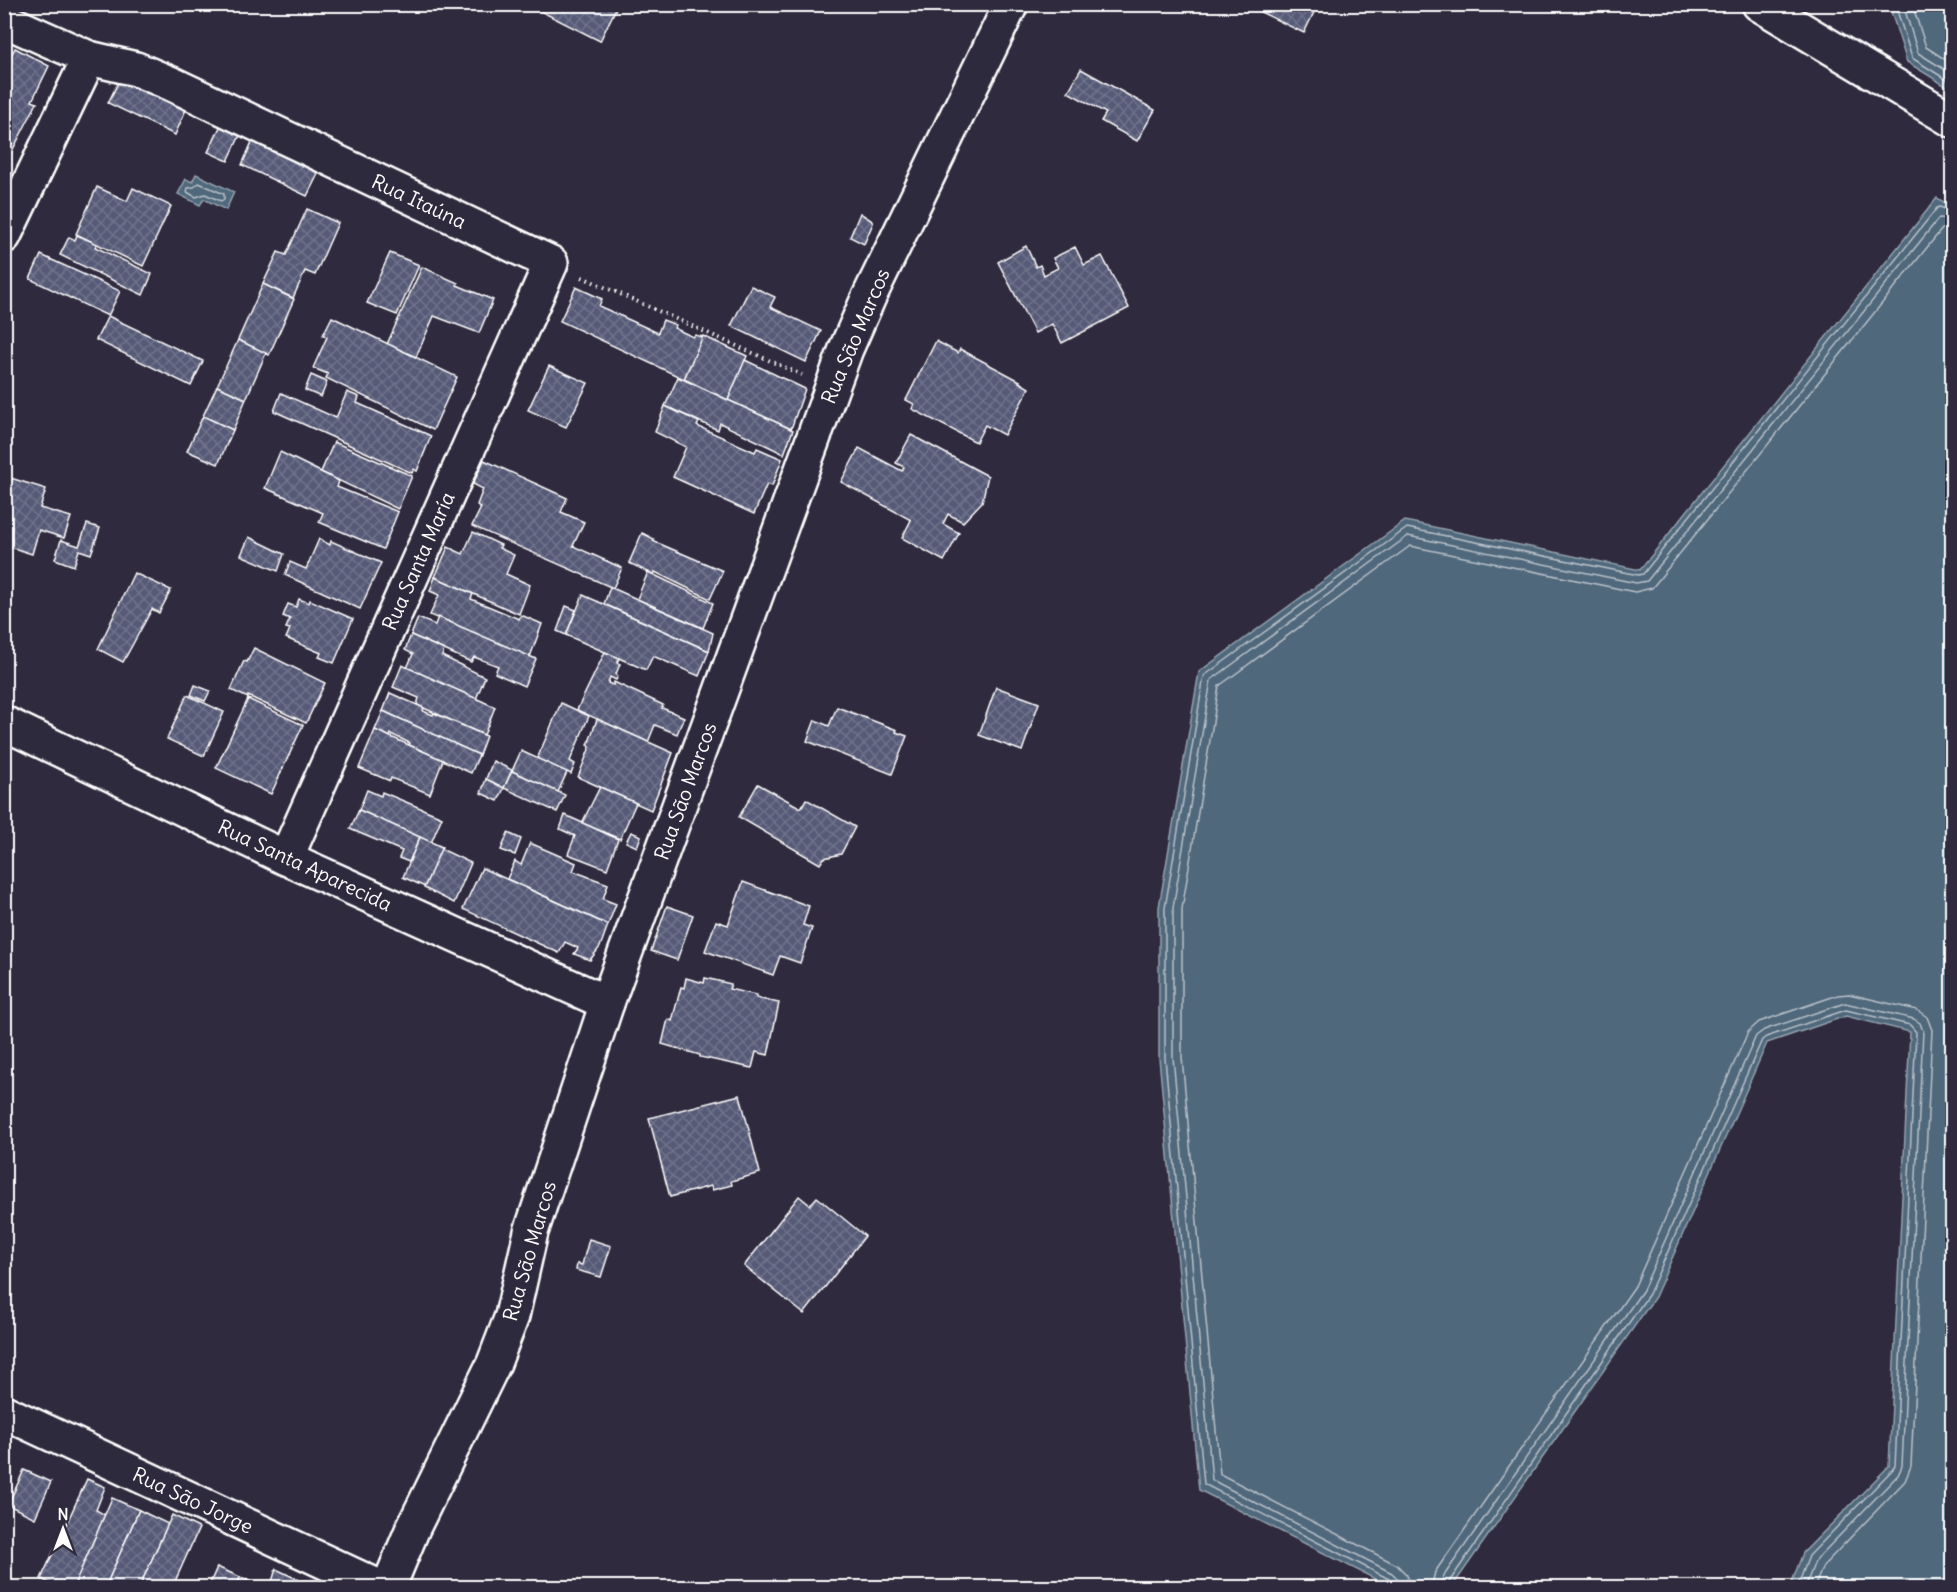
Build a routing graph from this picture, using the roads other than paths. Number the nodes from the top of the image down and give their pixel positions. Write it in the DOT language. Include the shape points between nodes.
graph roads {
  1 [pos="1011,4"];
  2 [pos="1760,4"];
  3 [pos="4,20"];
  4 [pos="90,58"];
  5 [pos="1953,120"];
  6 [pos="4,236"];
  7 [pos="551,263"];
  8 [pos="4,723"];
  9 [pos="286,858"];
  10 [pos="607,1004"];
  11 [pos="4,1412"];
  12 [pos="381,1587"];
  13 [pos="388,1587"];
  1 -- 10 [label="street, Rua São Marcos" via="868,299 831,388"];
  2 -- 5 [label="street"];
  3 -- 4 [label="street, Rua Itaúna"];
  4 -- 6 [label="street"];
  4 -- 7 [label="street, Rua Itaúna" via="136,69 172,84"];
  7 -- 9 [label="street, Rua Santa María"];
  8 -- 9 [label="street, Rua Santa Aparecida"];
  9 -- 10 [label="street, Rua Santa Aparecida"];
  10 -- 13 [label="street, Rua São Marcos" via="531,1232 504,1339"];
  11 -- 12 [label="street, Rua São Jorge"];
}
